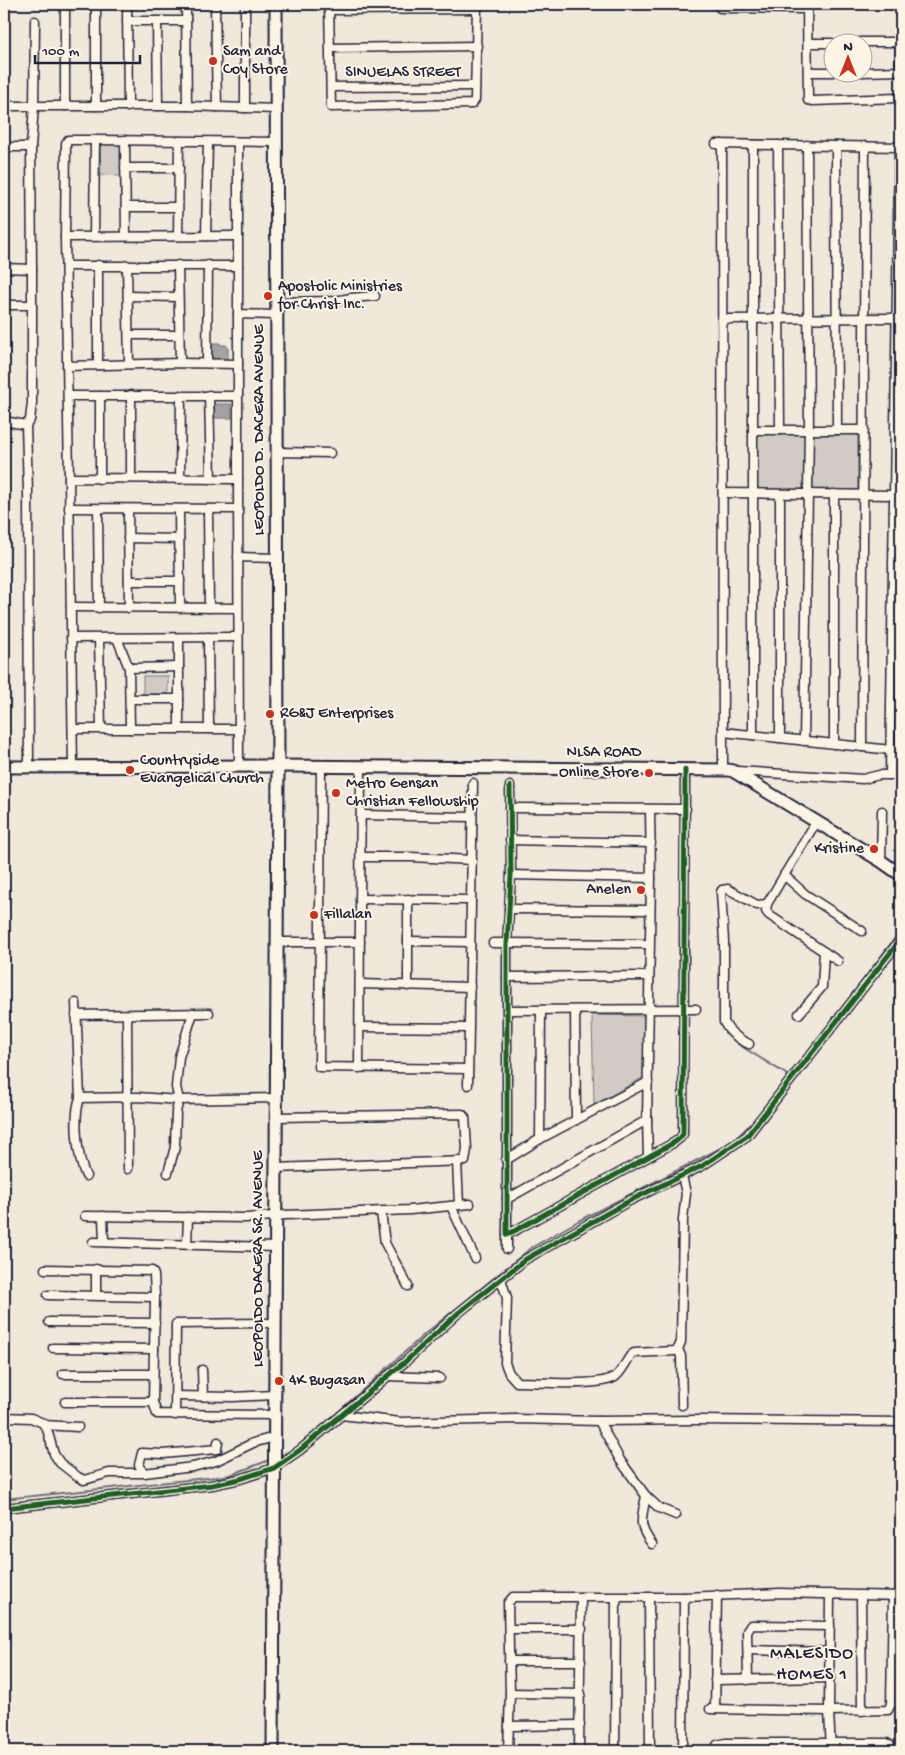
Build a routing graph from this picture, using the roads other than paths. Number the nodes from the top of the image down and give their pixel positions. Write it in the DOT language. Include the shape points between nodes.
graph roads {
  1 [pos="66,4"];
  2 [pos="96,4"];
  3 [pos="127,4"];
  4 [pos="186,4"];
  5 [pos="215,4"];
  6 [pos="245,4"];
  7 [pos="276,4"];
  8 [pos="718,4"];
  9 [pos="477,6"];
  10 [pos="807,6"];
  11 [pos="329,7"];
  12 [pos="35,21"];
  13 [pos="127,21"];
  14 [pos="157,21"];
  15 [pos="186,21"];
  16 [pos="872,42"];
  17 [pos="808,43"];
  18 [pos="822,43"];
  19 [pos="477,46"];
  20 [pos="331,48"];
  21 [pos="808,72"];
  22 [pos="822,72"];
  23 [pos="872,72"];
  24 [pos="475,86"];
  25 [pos="331,87"];
  26 [pos="898,98"];
  27 [pos="4,106"];
  28 [pos="34,106"];
  29 [pos="65,106"];
  30 [pos="96,106"];
  31 [pos="158,106"];
  32 [pos="187,106"];
  33 [pos="128,107"];
  34 [pos="217,107"];
  35 [pos="245,108"];
  36 [pos="276,109"];
  37 [pos="95,140"];
  38 [pos="124,140"];
  39 [pos="179,141"];
  40 [pos="208,142"];
  41 [pos="238,142"];
  42 [pos="276,142"];
  43 [pos="753,145"];
  44 [pos="778,145"];
  45 [pos="807,145"];
  46 [pos="836,146"];
  47 [pos="865,146"];
  48 [pos="4,147"];
  49 [pos="31,147"];
  50 [pos="900,147"];
  51 [pos="125,168"];
  52 [pos="179,168"];
  53 [pos="126,207"];
  54 [pos="177,207"];
  55 [pos="94,236"];
  56 [pos="126,236"];
  57 [pos="178,236"];
  58 [pos="206,236"];
  59 [pos="238,236"];
  60 [pos="65,237"];
  61 [pos="127,265"];
  62 [pos="178,265"];
  63 [pos="208,265"];
  64 [pos="66,266"];
  65 [pos="98,266"];
  66 [pos="238,266"];
  67 [pos="4,268"];
  68 [pos="32,269"];
  69 [pos="128,296"];
  70 [pos="375,296"];
  71 [pos="178,297"];
  72 [pos="276,302"];
  73 [pos="4,305"];
  74 [pos="32,305"];
  75 [pos="238,314"];
  76 [pos="276,315"];
  77 [pos="722,318"];
  78 [pos="753,318"];
  79 [pos="779,318"];
  80 [pos="808,318"];
  81 [pos="836,318"];
  82 [pos="864,318"];
  83 [pos="897,318"];
  84 [pos="129,335"];
  85 [pos="179,335"];
  86 [pos="180,363"];
  87 [pos="207,363"];
  88 [pos="130,364"];
  89 [pos="238,364"];
  90 [pos="98,365"];
  91 [pos="68,366"];
  92 [pos="131,395"];
  93 [pos="181,395"];
  94 [pos="69,396"];
  95 [pos="100,396"];
  96 [pos="210,396"];
  97 [pos="238,396"];
  98 [pos="4,421"];
  99 [pos="26,425"];
  100 [pos="753,430"];
  101 [pos="780,430"];
  102 [pos="809,430"];
  103 [pos="837,430"];
  104 [pos="864,430"];
  105 [pos="276,452"];
  106 [pos="330,453"];
  107 [pos="69,478"];
  108 [pos="100,478"];
  109 [pos="131,478"];
  110 [pos="180,479"];
  111 [pos="211,479"];
  112 [pos="238,479"];
  113 [pos="723,493"];
  114 [pos="753,494"];
  115 [pos="780,494"];
  116 [pos="807,494"];
  117 [pos="834,494"];
  118 [pos="863,495"];
  119 [pos="894,495"];
  120 [pos="69,508"];
  121 [pos="98,509"];
  122 [pos="128,509"];
  123 [pos="179,509"];
  124 [pos="208,509"];
  125 [pos="238,509"];
  126 [pos="128,538"];
  127 [pos="179,539"];
  128 [pos="238,557"];
  129 [pos="276,558"];
  130 [pos="129,580"];
  131 [pos="180,581"];
  132 [pos="71,608"];
  133 [pos="99,608"];
  134 [pos="129,608"];
  135 [pos="180,608"];
  136 [pos="209,608"];
  137 [pos="238,608"];
  138 [pos="208,637"];
  139 [pos="238,637"];
  140 [pos="71,638"];
  141 [pos="117,638"];
  142 [pos="179,638"];
  143 [pos="99,639"];
  144 [pos="179,667"];
  145 [pos="129,668"];
  146 [pos="130,699"];
  147 [pos="179,699"];
  148 [pos="100,728"];
  149 [pos="73,729"];
  150 [pos="130,729"];
  151 [pos="179,729"];
  152 [pos="209,729"];
  153 [pos="239,729"];
  154 [pos="723,732"];
  155 [pos="753,735"];
  156 [pos="780,738"];
  157 [pos="804,741"];
  158 [pos="834,744"];
  159 [pos="862,747"];
  160 [pos="890,750"];
  161 [pos="239,766"];
  162 [pos="278,766"];
  163 [pos="321,766"];
  164 [pos="4,767"];
  165 [pos="29,767"];
  166 [pos="73,767"];
  167 [pos="361,767"];
  168 [pos="685,770"];
  169 [pos="728,771"];
  170 [pos="890,775"];
  171 [pos="901,775"];
  172 [pos="473,783"];
  173 [pos="510,786"];
  174 [pos="510,808"];
  175 [pos="686,809"];
  176 [pos="650,810"];
  177 [pos="882,811"];
  178 [pos="361,815"];
  179 [pos="472,817"];
  180 [pos="816,822"];
  181 [pos="510,840"];
  182 [pos="651,843"];
  183 [pos="361,858"];
  184 [pos="472,860"];
  185 [pos="881,861"];
  186 [pos="784,875"];
  187 [pos="901,875"];
  188 [pos="511,876"];
  189 [pos="651,878"];
  190 [pos="360,899"];
  191 [pos="408,899"];
  192 [pos="471,900"];
  193 [pos="767,904"];
  194 [pos="510,909"];
  195 [pos="650,910"];
  196 [pos="862,932"];
  197 [pos="901,939"];
  198 [pos="408,941"];
  199 [pos="277,942"];
  200 [pos="320,942"];
  201 [pos="360,942"];
  202 [pos="470,942"];
  203 [pos="492,943"];
  204 [pos="507,944"];
  205 [pos="649,944"];
  206 [pos="824,952"];
  207 [pos="838,961"];
  208 [pos="649,976"];
  209 [pos="508,977"];
  210 [pos="360,984"];
  211 [pos="408,986"];
  212 [pos="470,987"];
  213 [pos="76,1003"];
  214 [pos="696,1008"];
  215 [pos="649,1009"];
  216 [pos="684,1009"];
  217 [pos="506,1010"];
  218 [pos="541,1010"];
  219 [pos="575,1010"];
  220 [pos="209,1013"];
  221 [pos="193,1014"];
  222 [pos="799,1014"];
  223 [pos="76,1015"];
  224 [pos="127,1015"];
  225 [pos="360,1027"];
  226 [pos="469,1028"];
  227 [pos="749,1044"];
  228 [pos="359,1068"];
  229 [pos="468,1069"];
  230 [pos="648,1082"];
  231 [pos="468,1085"];
  232 [pos="129,1097"];
  233 [pos="80,1098"];
  234 [pos="276,1098"];
  235 [pos="179,1100"];
  236 [pos="276,1117"];
  237 [pos="576,1120"];
  238 [pos="647,1120"];
  239 [pos="540,1139"];
  240 [pos="648,1156"];
  241 [pos="506,1160"];
  242 [pos="457,1161"];
  243 [pos="275,1168"];
  244 [pos="128,1169"];
  245 [pos="168,1173"];
  246 [pos="86,1176"];
  247 [pos="682,1176"];
  248 [pos="507,1199"];
  249 [pos="470,1204"];
  250 [pos="455,1205"];
  251 [pos="381,1212"];
  252 [pos="85,1216"];
  253 [pos="103,1216"];
  254 [pos="275,1216"];
  255 [pos="188,1217"];
  256 [pos="507,1236"];
  257 [pos="93,1242"];
  258 [pos="104,1242"];
  259 [pos="187,1244"];
  260 [pos="275,1247"];
  261 [pos="508,1249"];
  262 [pos="475,1258"];
  263 [pos="46,1269"];
  264 [pos="96,1269"];
  265 [pos="501,1279"];
  266 [pos="408,1286"];
  267 [pos="48,1295"];
  268 [pos="96,1295"];
  269 [pos="155,1297"];
  270 [pos="49,1322"];
  271 [pos="155,1323"];
  272 [pos="274,1324"];
  273 [pos="53,1348"];
  274 [pos="154,1349"];
  275 [pos="678,1349"];
  276 [pos="202,1370"];
  277 [pos="63,1374"];
  278 [pos="153,1374"];
  279 [pos="388,1376"];
  280 [pos="440,1378"];
  281 [pos="274,1395"];
  282 [pos="176,1396"];
  283 [pos="202,1396"];
  284 [pos="65,1402"];
  285 [pos="153,1402"];
  286 [pos="682,1405"];
  287 [pos="342,1414"];
  288 [pos="175,1415"];
  289 [pos="274,1415"];
  290 [pos="4,1418"];
  291 [pos="599,1421"];
  292 [pos="901,1422"];
  293 [pos="44,1425"];
  294 [pos="78,1427"];
  295 [pos="274,1437"];
  296 [pos="218,1442"];
  297 [pos="274,1468"];
  298 [pos="144,1473"];
  299 [pos="646,1496"];
  300 [pos="4,1508"];
  301 [pos="676,1515"];
  302 [pos="652,1544"];
  303 [pos="830,1594"];
  304 [pos="717,1595"];
  305 [pos="861,1596"];
  306 [pos="897,1596"];
  307 [pos="581,1597"];
  308 [pos="616,1598"];
  309 [pos="649,1598"];
  310 [pos="684,1598"];
  311 [pos="830,1626"];
  312 [pos="508,1629"];
  313 [pos="582,1629"];
  314 [pos="748,1650"];
  315 [pos="830,1652"];
  316 [pos="508,1661"];
  317 [pos="581,1661"];
  318 [pos="830,1678"];
  319 [pos="715,1680"];
  320 [pos="748,1680"];
  321 [pos="510,1693"];
  322 [pos="581,1694"];
  323 [pos="862,1710"];
  324 [pos="829,1711"];
  325 [pos="580,1725"];
  326 [pos="509,1726"];
  327 [pos="863,1747"];
  328 [pos="831,1748"];
  329 [pos="273,1751"];
  330 [pos="508,1751"];
  331 [pos="579,1751"];
  332 [pos="615,1751"];
  333 [pos="650,1751"];
  334 [pos="683,1751"];
  335 [pos="715,1751"];
  336 [pos="891,1751"];
  1 -- 29 [label="street"];
  2 -- 30 [label="street"];
  3 -- 13 [label="street"];
  4 -- 15 [label="street"];
  5 -- 34 [label="street"];
  6 -- 35 [label="street"];
  7 -- 36 [label="main road, LEOPOLDO D. DACERA AVENUE"];
  8 -- 10 [label="street" via="720,8"];
  9 -- 11 [label="street"];
  9 -- 19 [label="street"];
  10 -- 17 [label="street"];
  11 -- 20 [label="street"];
  12 -- 28 [label="street"];
  13 -- 14 [label="street"];
  13 -- 33 [label="street"];
  14 -- 15 [label="street"];
  14 -- 31 [label="street"];
  15 -- 32 [label="street"];
  16 -- 23 [label="street" via="901,44 900,71"];
  17 -- 18 [label="street"];
  17 -- 21 [label="street"];
  19 -- 20 [label="street"];
  19 -- 24 [label="street"];
  20 -- 25 [label="street"];
  21 -- 22 [label="street"];
  21 -- 26 [label="street" via="809,100"];
  24 -- 25 [label="street, SINUELAS STREET"];
  24 -- 25 [label="street" via="474,102 470,105 331,108"];
  27 -- 28 [label="street"];
  28 -- 29 [label="street"];
  28 -- 49 [label="street"];
  29 -- 30 [label="street"];
  30 -- 33 [label="street"];
  31 -- 32 [label="street"];
  31 -- 33 [label="street"];
  32 -- 34 [label="street"];
  34 -- 35 [label="street"];
  35 -- 36 [label="street"];
  36 -- 42 [label="main road, LEOPOLDO D. DACERA AVENUE"];
  37 -- 38 [label="street"];
  37 -- 55 [label="street"];
  37 -- 60 [label="street" via="68,140 65,145"];
  38 -- 39 [label="street"];
  38 -- 51 [label="street"];
  39 -- 40 [label="street"];
  39 -- 52 [label="street"];
  40 -- 41 [label="street"];
  40 -- 58 [label="street"];
  41 -- 42 [label="street"];
  41 -- 59 [label="street"];
  42 -- 72 [label="main road, LEOPOLDO D. DACERA AVENUE"];
  43 -- 44 [label="street"];
  43 -- 77 [label="street" via="719,144"];
  43 -- 78 [label="street"];
  44 -- 45 [label="street"];
  44 -- 79 [label="street"];
  45 -- 46 [label="street"];
  45 -- 80 [label="street"];
  46 -- 47 [label="street"];
  46 -- 81 [label="street"];
  47 -- 50 [label="street"];
  47 -- 82 [label="street"];
  48 -- 49 [label="street"];
  49 -- 68 [label="street"];
  50 -- 83 [label="street"];
  51 -- 52 [label="street"];
  51 -- 53 [label="street"];
  52 -- 54 [label="street"];
  53 -- 54 [label="street"];
  53 -- 56 [label="street"];
  54 -- 57 [label="street"];
  55 -- 56 [label="street"];
  55 -- 60 [label="street"];
  56 -- 57 [label="street"];
  57 -- 58 [label="street"];
  58 -- 59 [label="street"];
  59 -- 66 [label="street"];
  60 -- 64 [label="street"];
  61 -- 62 [label="street"];
  61 -- 65 [label="street"];
  61 -- 69 [label="street"];
  62 -- 63 [label="street"];
  62 -- 71 [label="street"];
  63 -- 66 [label="street"];
  63 -- 87 [label="street"];
  64 -- 65 [label="street"];
  64 -- 91 [label="street"];
  65 -- 90 [label="street"];
  66 -- 75 [label="street"];
  67 -- 68 [label="street"];
  68 -- 74 [label="street"];
  69 -- 71 [label="street"];
  69 -- 84 [label="street"];
  70 -- 72 [label="street" via="335,301"];
  71 -- 85 [label="street"];
  72 -- 76 [label="main road, LEOPOLDO D. DACERA AVENUE"];
  73 -- 74 [label="street"];
  74 -- 99 [label="street" via="31,410"];
  75 -- 76 [label="street"];
  75 -- 89 [label="street"];
  76 -- 105 [label="main road, LEOPOLDO D. DACERA AVENUE"];
  77 -- 78 [label="street"];
  77 -- 113 [label="street"];
  78 -- 79 [label="street"];
  78 -- 100 [label="street"];
  79 -- 80 [label="street"];
  79 -- 101 [label="street"];
  80 -- 81 [label="street"];
  80 -- 102 [label="street"];
  81 -- 82 [label="street"];
  81 -- 103 [label="street"];
  82 -- 83 [label="street"];
  82 -- 104 [label="street"];
  83 -- 119 [label="street"];
  84 -- 85 [label="street"];
  84 -- 88 [label="street"];
  85 -- 86 [label="street"];
  86 -- 87 [label="street"];
  86 -- 88 [label="street"];
  87 -- 89 [label="street"];
  88 -- 90 [label="street"];
  89 -- 97 [label="street"];
  90 -- 91 [label="street"];
  91 -- 94 [label="street"];
  92 -- 93 [label="street"];
  92 -- 95 [label="street"];
  92 -- 109 [label="street"];
  93 -- 96 [label="street"];
  93 -- 110 [label="street"];
  94 -- 95 [label="street"];
  94 -- 107 [label="street"];
  95 -- 108 [label="street"];
  96 -- 97 [label="street"];
  96 -- 111 [label="street"];
  97 -- 112 [label="street"];
  98 -- 99 [label="street"];
  99 -- 165 [label="street"];
  100 -- 101 [label="street"];
  100 -- 114 [label="street"];
  101 -- 102 [label="street"];
  102 -- 103 [label="street"];
  102 -- 116 [label="street"];
  103 -- 104 [label="street"];
  104 -- 118 [label="street"];
  105 -- 106 [label="street"];
  105 -- 129 [label="main road, LEOPOLDO D. DACERA AVENUE"];
  107 -- 108 [label="street"];
  107 -- 120 [label="street"];
  108 -- 109 [label="street"];
  109 -- 110 [label="street"];
  110 -- 111 [label="street"];
  111 -- 112 [label="street"];
  112 -- 125 [label="street"];
  113 -- 114 [label="street"];
  113 -- 154 [label="street"];
  114 -- 115 [label="street"];
  114 -- 155 [label="street"];
  115 -- 116 [label="street"];
  115 -- 156 [label="street"];
  116 -- 117 [label="street"];
  116 -- 157 [label="street"];
  117 -- 118 [label="street"];
  117 -- 158 [label="street"];
  118 -- 119 [label="street"];
  118 -- 159 [label="street"];
  119 -- 160 [label="street"];
  120 -- 121 [label="street"];
  120 -- 132 [label="street"];
  121 -- 122 [label="street"];
  121 -- 133 [label="street"];
  122 -- 123 [label="street"];
  122 -- 126 [label="street"];
  123 -- 124 [label="street"];
  123 -- 127 [label="street"];
  124 -- 125 [label="street"];
  124 -- 136 [label="street"];
  125 -- 128 [label="street"];
  126 -- 127 [label="street"];
  126 -- 130 [label="street"];
  127 -- 131 [label="street"];
  128 -- 129 [label="street"];
  128 -- 137 [label="street"];
  129 -- 162 [label="main road, LEOPOLDO D. DACERA AVENUE"];
  130 -- 131 [label="street"];
  130 -- 134 [label="street"];
  131 -- 135 [label="street"];
  132 -- 133 [label="street"];
  132 -- 140 [label="street"];
  133 -- 134 [label="street"];
  134 -- 135 [label="street"];
  135 -- 136 [label="street"];
  136 -- 137 [label="street"];
  137 -- 139 [label="street"];
  138 -- 139 [label="street"];
  138 -- 142 [label="street"];
  138 -- 152 [label="street"];
  139 -- 153 [label="street"];
  140 -- 143 [label="street"];
  140 -- 149 [label="street"];
  141 -- 142 [label="street"];
  141 -- 143 [label="street"];
  141 -- 145 [label="street"];
  142 -- 144 [label="street"];
  143 -- 148 [label="street"];
  144 -- 145 [label="street"];
  144 -- 147 [label="street"];
  145 -- 146 [label="street"];
  146 -- 147 [label="street"];
  146 -- 150 [label="street"];
  147 -- 151 [label="street"];
  148 -- 149 [label="street"];
  148 -- 150 [label="street"];
  149 -- 166 [label="street"];
  150 -- 151 [label="street"];
  151 -- 152 [label="street"];
  152 -- 153 [label="street"];
  153 -- 161 [label="street"];
  154 -- 155 [label="street"];
  154 -- 169 [label="street"];
  155 -- 156 [label="street"];
  156 -- 157 [label="street"];
  157 -- 158 [label="street"];
  158 -- 159 [label="street"];
  159 -- 160 [label="street"];
  160 -- 170 [label="street"];
  161 -- 162 [label="main road, NLSA ROAD"];
  161 -- 166 [label="main road, NLSA ROAD"];
  162 -- 163 [label="main road, NLSA ROAD"];
  162 -- 199 [label="main road, LEOPOLDO DACERA SR. AVENUE"];
  163 -- 167 [label="main road, NLSA ROAD"];
  163 -- 200 [label="street"];
  164 -- 165 [label="main road, NLSA ROAD"];
  165 -- 166 [label="main road, NLSA ROAD"];
  167 -- 168 [label="main road, NLSA ROAD"];
  167 -- 178 [label="street"];
  168 -- 169 [label="main road, NLSA ROAD"];
  168 -- 175 [label="street"];
  169 -- 170 [label="street" via="864,779"];
  169 -- 180 [label="main road"];
  170 -- 171 [label="street"];
  172 -- 179 [label="street"];
  173 -- 174 [label="street"];
  174 -- 176 [label="street"];
  174 -- 181 [label="street"];
  175 -- 176 [label="street"];
  175 -- 216 [label="street"];
  176 -- 182 [label="street"];
  177 -- 185 [label="street"];
  178 -- 179 [label="street"];
  178 -- 183 [label="street"];
  179 -- 184 [label="street"];
  180 -- 185 [label="main road"];
  180 -- 186 [label="street"];
  181 -- 182 [label="street"];
  181 -- 188 [label="street"];
  182 -- 189 [label="street"];
  183 -- 184 [label="street"];
  183 -- 190 [label="street"];
  184 -- 192 [label="street"];
  185 -- 187 [label="main road"];
  186 -- 193 [label="street"];
  186 -- 196 [label="street" via="805,894"];
  188 -- 189 [label="street"];
  188 -- 194 [label="street"];
  189 -- 195 [label="street"];
  190 -- 191 [label="street"];
  190 -- 201 [label="street"];
  191 -- 192 [label="street"];
  191 -- 198 [label="street"];
  192 -- 202 [label="street"];
  193 -- 206 [label="street" via="769,915"];
  193 -- 227 [label="street" via="754,904 728,889 721,892 724,1022 738,1039"];
  194 -- 195 [label="street"];
  194 -- 204 [label="street"];
  195 -- 205 [label="street"];
  197 -- 247 [label="street" via="748,1136"];
  198 -- 202 [label="street"];
  198 -- 211 [label="street"];
  199 -- 200 [label="street"];
  199 -- 234 [label="main road, LEOPOLDO DACERA SR. AVENUE"];
  200 -- 201 [label="street"];
  200 -- 228 [label="street" via="319,1067"];
  201 -- 210 [label="street"];
  202 -- 212 [label="street"];
  203 -- 204 [label="street"];
  204 -- 205 [label="street"];
  204 -- 209 [label="street"];
  205 -- 208 [label="street"];
  206 -- 207 [label="street"];
  206 -- 222 [label="street" via="822,988"];
  208 -- 209 [label="street"];
  208 -- 215 [label="street"];
  209 -- 217 [label="street"];
  210 -- 211 [label="street"];
  210 -- 225 [label="street"];
  211 -- 212 [label="street"];
  212 -- 226 [label="street"];
  213 -- 223 [label="street"];
  214 -- 216 [label="street"];
  215 -- 216 [label="street"];
  215 -- 219 [label="street"];
  215 -- 230 [label="street"];
  216 -- 240 [label="street" via="682,1134 675,1142"];
  217 -- 218 [label="street"];
  217 -- 241 [label="street"];
  218 -- 219 [label="street"];
  218 -- 239 [label="street"];
  219 -- 237 [label="street"];
  220 -- 221 [label="street"];
  221 -- 224 [label="street"];
  221 -- 235 [label="street" via="179,1057 176,1087"];
  223 -- 224 [label="street"];
  223 -- 233 [label="street"];
  224 -- 232 [label="street"];
  225 -- 226 [label="street"];
  225 -- 228 [label="street"];
  226 -- 229 [label="street"];
  228 -- 229 [label="street"];
  229 -- 231 [label="street"];
  230 -- 237 [label="street"];
  230 -- 238 [label="street"];
  232 -- 233 [label="street"];
  232 -- 235 [label="street"];
  232 -- 244 [label="street"];
  233 -- 246 [label="street" via="78,1149"];
  234 -- 235 [label="street"];
  234 -- 236 [label="main road, LEOPOLDO DACERA SR. AVENUE"];
  235 -- 245 [label="street" via="175,1147"];
  236 -- 242 [label="street" via="462,1114 466,1120 467,1158"];
  236 -- 243 [label="main road, LEOPOLDO DACERA SR. AVENUE"];
  237 -- 239 [label="street"];
  238 -- 240 [label="street"];
  238 -- 248 [label="street"];
  239 -- 241 [label="street"];
  240 -- 256 [label="street"];
  241 -- 248 [label="street"];
  242 -- 243 [label="street"];
  242 -- 250 [label="street"];
  243 -- 254 [label="main road, LEOPOLDO DACERA SR. AVENUE"];
  247 -- 265 [label="street" via="544,1248"];
  247 -- 275 [label="street" via="686,1193 681,1342"];
  248 -- 256 [label="street"];
  249 -- 250 [label="street"];
  250 -- 251 [label="street"];
  250 -- 262 [label="street"];
  251 -- 254 [label="street"];
  251 -- 266 [label="street" via="385,1243"];
  252 -- 253 [label="street"];
  253 -- 255 [label="street"];
  253 -- 258 [label="street"];
  254 -- 255 [label="street"];
  254 -- 260 [label="main road, LEOPOLDO DACERA SR. AVENUE"];
  255 -- 259 [label="street"];
  256 -- 261 [label="street"];
  257 -- 258 [label="street"];
  258 -- 259 [label="street"];
  259 -- 260 [label="street"];
  260 -- 272 [label="main road, LEOPOLDO DACERA SR. AVENUE"];
  263 -- 264 [label="street"];
  264 -- 268 [label="street"];
  264 -- 269 [label="street" via="150,1270 154,1275"];
  265 -- 275 [label="street" via="507,1298 505,1363 517,1382 603,1380 615,1376 634,1353"];
  265 -- 279 [label="street" via="444,1324"];
  267 -- 268 [label="street"];
  268 -- 269 [label="street"];
  269 -- 271 [label="street"];
  270 -- 271 [label="street"];
  271 -- 274 [label="street"];
  272 -- 281 [label="main road, LEOPOLDO DACERA SR. AVENUE"];
  272 -- 282 [label="street" via="176,1324"];
  273 -- 274 [label="street"];
  274 -- 278 [label="street"];
  275 -- 286 [label="street"];
  276 -- 283 [label="street"];
  277 -- 278 [label="street"];
  278 -- 285 [label="street"];
  279 -- 280 [label="street"];
  279 -- 287 [label="street"];
  281 -- 283 [label="street"];
  281 -- 289 [label="main road, LEOPOLDO DACERA SR. AVENUE"];
  282 -- 283 [label="street"];
  282 -- 288 [label="street"];
  284 -- 285 [label="street"];
  285 -- 288 [label="street" via="157,1414"];
  287 -- 291 [label="street" via="400,1422"];
  287 -- 297 [label="street"];
  288 -- 289 [label="street"];
  289 -- 295 [label="main road, LEOPOLDO DACERA SR. AVENUE"];
  290 -- 293 [label="street" via="30,1418"];
  291 -- 292 [label="street"];
  291 -- 299 [label="street" via="620,1460"];
  293 -- 294 [label="street"];
  293 -- 298 [label="street" via="54,1454 83,1480 109,1473"];
  295 -- 297 [label="main road, LEOPOLDO DACERA SR. AVENUE"];
  295 -- 298 [label="street" via="253,1442 216,1461 193,1468"];
  296 -- 298 [label="street" via="217,1450 142,1453 139,1465"];
  297 -- 300 [label="street" via="212,1485"];
  297 -- 329 [label="main road, LEOPOLDO DACERA SR. AVENUE"];
  299 -- 301 [label="street" via="659,1508"];
  299 -- 302 [label="street" via="642,1526"];
  303 -- 304 [label="street"];
  303 -- 305 [label="street"];
  303 -- 311 [label="street"];
  304 -- 310 [label="street"];
  304 -- 319 [label="street"];
  305 -- 306 [label="street"];
  305 -- 323 [label="street"];
  306 -- 323 [label="street" via="891,1706 884,1711"];
  307 -- 308 [label="street"];
  307 -- 312 [label="street" via="513,1597 508,1603"];
  307 -- 313 [label="street"];
  308 -- 309 [label="street"];
  308 -- 332 [label="street"];
  309 -- 310 [label="street"];
  309 -- 333 [label="street"];
  310 -- 334 [label="street"];
  311 -- 314 [label="street" via="751,1625 747,1631"];
  311 -- 315 [label="street"];
  312 -- 313 [label="street"];
  312 -- 316 [label="street"];
  313 -- 317 [label="street"];
  314 -- 315 [label="street"];
  314 -- 320 [label="street"];
  315 -- 318 [label="street"];
  316 -- 317 [label="street"];
  316 -- 321 [label="street"];
  317 -- 322 [label="street"];
  318 -- 320 [label="street"];
  318 -- 324 [label="street"];
  319 -- 320 [label="street"];
  319 -- 324 [label="street" via="713,1709"];
  321 -- 322 [label="street"];
  321 -- 326 [label="street"];
  322 -- 325 [label="street"];
  323 -- 324 [label="street"];
  324 -- 328 [label="street"];
  325 -- 326 [label="street"];
  325 -- 331 [label="street"];
  326 -- 330 [label="street"];
  327 -- 328 [label="street"];
  327 -- 336 [label="street" via="887,1743"];
  328 -- 335 [label="street" via="721,1743"];
}
